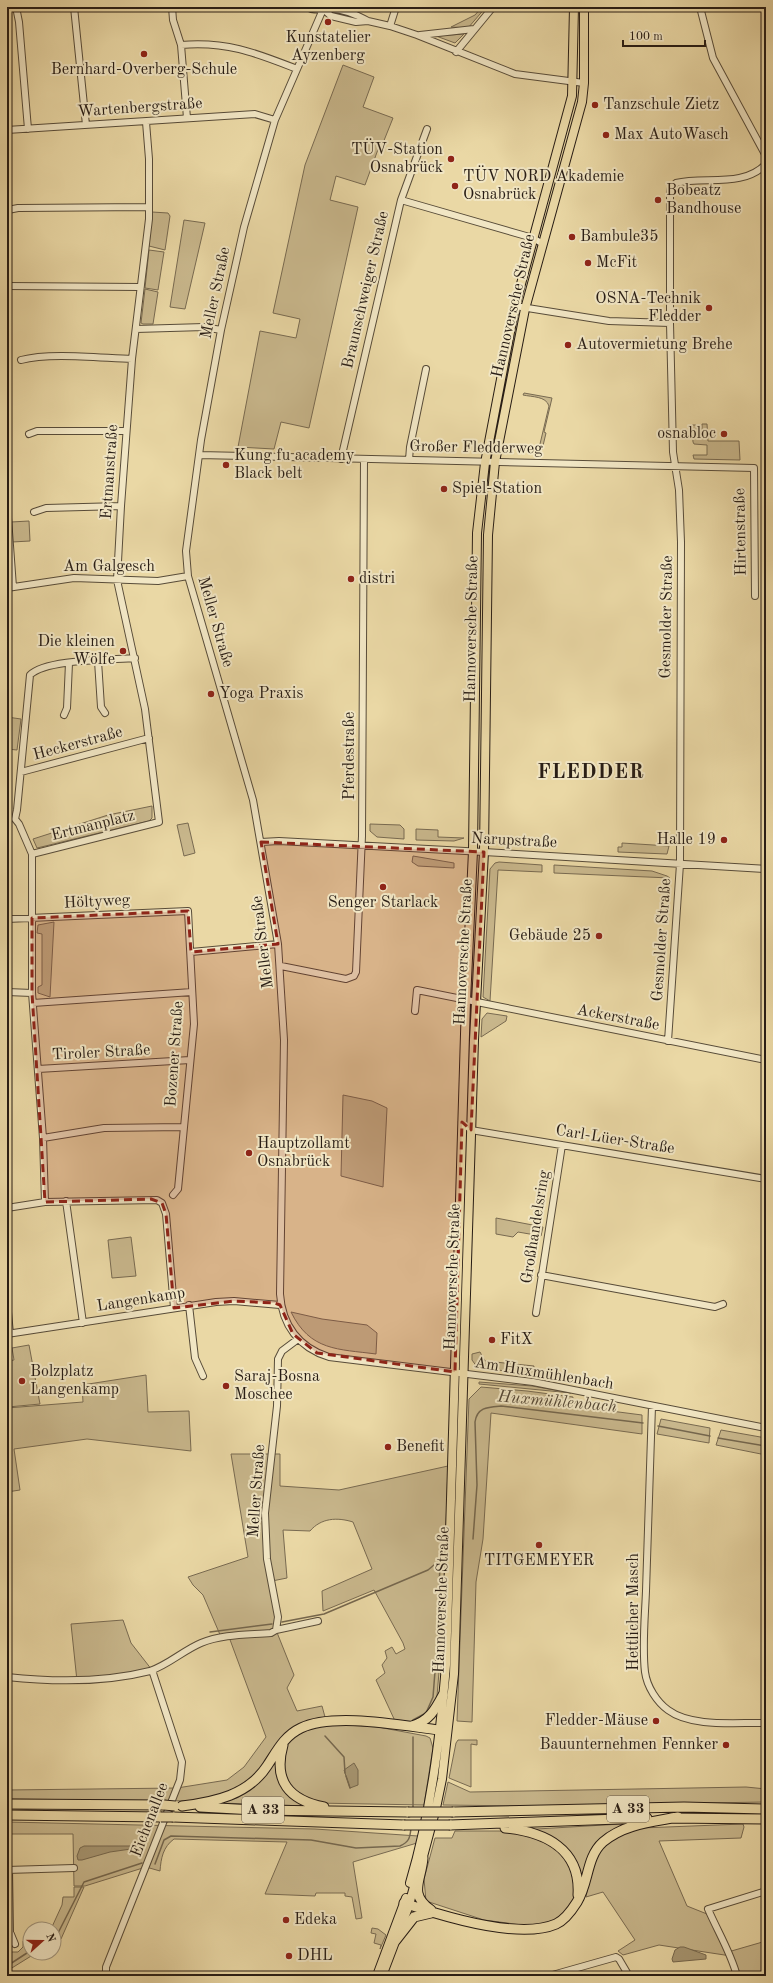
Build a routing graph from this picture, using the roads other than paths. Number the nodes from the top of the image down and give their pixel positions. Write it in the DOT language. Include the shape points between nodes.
graph roads {
  1 [pos="16,7"];
  2 [pos="74,7"];
  3 [pos="172,7"];
  4 [pos="307,7"];
  5 [pos="396,7"];
  6 [pos="493,7"];
  7 [pos="574,7"];
  8 [pos="584,7"];
  9 [pos="700,7"];
  10 [pos="322,8"];
  11 [pos="390,26"];
  12 [pos="474,29"];
  13 [pos="417,35"];
  14 [pos="181,45"];
  15 [pos="456,52"];
  16 [pos="297,69"];
  17 [pos="573,83"];
  18 [pos="584,83"];
  19 [pos="187,118"];
  20 [pos="275,120"];
  21 [pos="146,122"];
  22 [pos="86,125"];
  23 [pos="28,129"];
  24 [pos="427,129"];
  25 [pos="7,130"];
  26 [pos="766,156"];
  27 [pos="766,164"];
  28 [pos="401,200"];
  29 [pos="148,207"];
  30 [pos="8,210"];
  31 [pos="533,238"];
  32 [pos="543,244"];
  33 [pos="7,286"];
  34 [pos="140,287"];
  35 [pos="515,306"];
  36 [pos="525,309"];
  37 [pos="670,323"];
  38 [pos="136,329"];
  39 [pos="221,330"];
  40 [pos="132,359"];
  41 [pos="21,360"];
  42 [pos="426,369"];
  43 [pos="126,431"];
  44 [pos="29,434"];
  45 [pos="199,455"];
  46 [pos="342,458"];
  47 [pos="364,459"];
  48 [pos="409,460"];
  49 [pos="496,462"];
  50 [pos="485,463"];
  51 [pos="676,467"];
  52 [pos="754,468"];
  53 [pos="120,506"];
  54 [pos="34,512"];
  55 [pos="8,518"];
  56 [pos="188,576"];
  57 [pos="117,580"];
  58 [pos="10,587"];
  59 [pos="755,596"];
  60 [pos="135,658"];
  61 [pos="98,661"];
  62 [pos="69,663"];
  63 [pos="105,714"];
  64 [pos="64,715"];
  65 [pos="149,738"];
  66 [pos="21,772"];
  67 [pos="7,819"];
  68 [pos="15,819"];
  69 [pos="159,822"];
  70 [pos="261,842"];
  71 [pos="361,846"];
  72 [pos="474,851"];
  73 [pos="484,852"];
  74 [pos="32,854"];
  75 [pos="680,864"];
  76 [pos="766,869"];
  77 [pos="188,911"];
  78 [pos="32,918"];
  79 [pos="7,919"];
  80 [pos="278,944"];
  81 [pos="191,952"];
  82 [pos="281,966"];
  83 [pos="7,992"];
  84 [pos="192,992"];
  85 [pos="32,993"];
  86 [pos="466,1001"];
  87 [pos="33,1003"];
  88 [pos="475,1003"];
  89 [pos="415,1011"];
  90 [pos="668,1041"];
  91 [pos="190,1060"];
  92 [pos="766,1060"];
  93 [pos="38,1069"];
  94 [pos="462,1122"];
  95 [pos="183,1127"];
  96 [pos="471,1130"];
  97 [pos="43,1138"];
  98 [pos="562,1145"];
  99 [pos="766,1179"];
  100 [pos="173,1195"];
  101 [pos="66,1201"];
  102 [pos="45,1202"];
  103 [pos="7,1208"];
  104 [pos="541,1275"];
  105 [pos="7,1301"];
  106 [pos="723,1304"];
  107 [pos="189,1305"];
  108 [pos="280,1305"];
  109 [pos="174,1308"];
  110 [pos="536,1313"];
  111 [pos="83,1323"];
  112 [pos="9,1334"];
  113 [pos="298,1339"];
  114 [pos="455,1372"];
  115 [pos="464,1374"];
  116 [pos="204,1376"];
  117 [pos="652,1406"];
  118 [pos="766,1428"];
  119 [pos="318,1621"];
  120 [pos="276,1630"];
  121 [pos="152,1670"];
  122 [pos="7,1677"];
  123 [pos="443,1695"];
  124 [pos="766,1723"];
  125 [pos="410,1727"];
  126 [pos="444,1731"];
  127 [pos="285,1740"];
  128 [pos="7,1804"];
  129 [pos="179,1806"];
  130 [pos="766,1809"];
  131 [pos="343,1811"];
  132 [pos="7,1815"];
  133 [pos="678,1817"];
  134 [pos="766,1819"];
  135 [pos="470,1824"];
  136 [pos="423,1858"];
  137 [pos="74,1868"];
  138 [pos="8,1870"];
  139 [pos="766,1891"];
  140 [pos="578,1900"];
  141 [pos="407,1904"];
  142 [pos="438,1913"];
  143 [pos="396,1940"];
  144 [pos="15,1944"];
  145 [pos="106,1976"];
  146 [pos="377,1976"];
  147 [pos="382,1976"];
  148 [pos="549,1976"];
  149 [pos="629,1976"];
  150 [pos="737,1976"];
  1 -- 23 [label="street"];
  2 -- 22 [label="street"];
  3 -- 14 [label="street" via="173,20"];
  4 -- 10 [label="street" via="312,10"];
  5 -- 11 [label="street"];
  6 -- 12 [label="street"];
  7 -- 17 [label="main road, Hannoversche Straße"];
  8 -- 18 [label="main road, Hannoversche Straße"];
  9 -- 26 [label="street" via="713,58"];
  10 -- 11 [label="street" via="357,14 368,21"];
  10 -- 16 [label="street, Meller Straße"];
  11 -- 13 [label="street"];
  12 -- 13 [label="street"];
  12 -- 15 [label="street"];
  13 -- 15 [label="street"];
  14 -- 16 [label="street" via="231,46"];
  14 -- 19 [label="street"];
  15 -- 17 [label="street" via="515,74"];
  16 -- 20 [label="street, Meller Straße"];
  17 -- 18 [label="street"];
  17 -- 31 [label="main road, Hannoversche Straße" via="572,96"];
  18 -- 32 [label="main road, Hannoversche Straße" via="582,102"];
  19 -- 20 [label="street, Wartenbergstraße" via="255,114"];
  19 -- 21 [label="street, Wartenbergstraße"];
  20 -- 39 [label="street, Meller Straße" via="244,227"];
  21 -- 22 [label="street, Wartenbergstraße"];
  21 -- 29 [label="street, Ertmanstraße" via="149,159"];
  22 -- 23 [label="street, Wartenbergstraße"];
  23 -- 25 [label="street, Wartenbergstraße"];
  24 -- 28 [label="street, Braunschweiger Straße"];
  27 -- 37 [label="street, Gesmolder Straße" via="759,171 745,176 676,183 671,187"];
  28 -- 31 [label="street"];
  28 -- 46 [label="street, Braunschweiger Straße"];
  29 -- 30 [label="street"];
  29 -- 34 [label="street, Ertmanstraße" via="149,219"];
  31 -- 32 [label="street"];
  31 -- 35 [label="main road, Hannoversche Straße"];
  32 -- 36 [label="main road, Hannoversche Straße"];
  33 -- 34 [label="street"];
  34 -- 38 [label="street, Ertmanstraße"];
  35 -- 36 [label="street"];
  35 -- 50 [label="main road, Hannoversche Straße"];
  36 -- 37 [label="street" via="609,321"];
  36 -- 49 [label="main road, Hannoversche Straße"];
  37 -- 51 [label="street, Gesmolder Straße" via="673,452"];
  38 -- 39 [label="street" via="204,327"];
  38 -- 40 [label="street, Ertmanstraße"];
  39 -- 45 [label="street, Meller Straße"];
  40 -- 41 [label="street" via="71,357"];
  40 -- 43 [label="street, Ertmanstraße"];
  42 -- 48 [label="street"];
  43 -- 44 [label="street" via="37,431"];
  43 -- 53 [label="street, Ertmanstraße"];
  45 -- 46 [label="street, Großer Fledderweg"];
  45 -- 56 [label="street, Meller Straße" via="186,550"];
  46 -- 47 [label="street, Großer Fledderweg"];
  47 -- 48 [label="street, Großer Fledderweg"];
  47 -- 71 [label="street, Pferdestraße"];
  48 -- 50 [label="street, Großer Fledderweg"];
  49 -- 50 [label="street, Großer Fledderweg"];
  49 -- 51 [label="street, Großer Fledderweg"];
  49 -- 73 [label="main road, Hannoversche Straße" via="488,535"];
  50 -- 72 [label="main road, Hannoversche Straße" via="477,533"];
  51 -- 52 [label="street, Großer Fledderweg"];
  51 -- 75 [label="street, Gesmolder Straße" via="681,542"];
  52 -- 59 [label="street, Hirtenstraße"];
  53 -- 54 [label="street" via="46,508"];
  53 -- 57 [label="street, Ertmanstraße"];
  55 -- 58 [label="street"];
  56 -- 57 [label="street, Am Galgesch" via="158,581"];
  56 -- 70 [label="street, Meller Straße" via="252,800"];
  57 -- 58 [label="street, Am Galgesch" via="74,578"];
  57 -- 60 [label="street, Ertmanstraße"];
  60 -- 61 [label="street"];
  60 -- 65 [label="street, Ertmanstraße"];
  61 -- 62 [label="street"];
  61 -- 63 [label="street" via="101,706"];
  62 -- 64 [label="street" via="67,708"];
  62 -- 66 [label="street" via="48,666 30,675"];
  65 -- 66 [label="street, Heckerstraße"];
  65 -- 69 [label="street, Ertmanstraße"];
  66 -- 68 [label="street, Heckerstraße"];
  67 -- 68 [label="street"];
  68 -- 74 [label="street"];
  69 -- 74 [label="street, Ertmanplatz"];
  70 -- 71 [label="street, Narupstraße"];
  70 -- 80 [label="street, Meller Straße"];
  71 -- 72 [label="street, Narupstraße"];
  71 -- 82 [label="street, Pferdestraße" via="354,976 346,979"];
  72 -- 73 [label="street, Narupstraße"];
  72 -- 86 [label="main road, Hannoversche Straße"];
  73 -- 75 [label="street, Narupstraße"];
  73 -- 88 [label="main road, Hannoversche Straße"];
  74 -- 78 [label="street"];
  75 -- 76 [label="street, Narupstraße"];
  75 -- 90 [label="street, Gesmolder Straße"];
  77 -- 78 [label="street, Höltyweg"];
  77 -- 81 [label="street, Bozener Straße"];
  78 -- 79 [label="street, Höltyweg"];
  78 -- 85 [label="street"];
  80 -- 81 [label="street"];
  80 -- 82 [label="street, Meller Straße"];
  81 -- 84 [label="street, Bozener Straße"];
  82 -- 108 [label="street, Meller Straße" via="284,1040"];
  83 -- 85 [label="street"];
  84 -- 87 [label="street"];
  84 -- 91 [label="street, Bozener Straße" via="194,1024"];
  85 -- 87 [label="street"];
  86 -- 88 [label="street, Ackerstraße"];
  86 -- 89 [label="street, Hannoversche Straße" via="417,990"];
  86 -- 94 [label="main road, Hannoversche Straße"];
  87 -- 93 [label="street"];
  88 -- 90 [label="street, Ackerstraße"];
  88 -- 96 [label="main road, Hannoversche Straße"];
  90 -- 92 [label="street, Ackerstraße"];
  91 -- 93 [label="street, Tiroler Straße"];
  91 -- 95 [label="street, Bozener Straße"];
  93 -- 97 [label="street"];
  94 -- 96 [label="street"];
  94 -- 114 [label="main road, Hannoversche Straße"];
  95 -- 97 [label="street, Bozener Straße" via="104,1128"];
  95 -- 100 [label="street, Bozener Straße" via="178,1189"];
  96 -- 98 [label="street, Carl-Lüer-Straße"];
  96 -- 115 [label="main road, Hannoversche Straße"];
  97 -- 102 [label="street"];
  98 -- 99 [label="street, Carl-Lüer-Straße"];
  98 -- 104 [label="street, Großhandelsring"];
  101 -- 102 [label="street"];
  101 -- 109 [label="street" via="151,1199 162,1203 166,1214"];
  101 -- 111 [label="street"];
  102 -- 103 [label="street"];
  104 -- 106 [label="street" via="715,1307"];
  104 -- 110 [label="street, Großhandelsring"];
  105 -- 112 [label="street"];
  107 -- 108 [label="street, Langenkamp" via="234,1301"];
  107 -- 109 [label="street, Langenkamp"];
  107 -- 116 [label="street" via="195,1358"];
  108 -- 113 [label="street, Am Huxmühlenbach" via="288,1327"];
  109 -- 111 [label="street, Langenkamp"];
  111 -- 112 [label="street, Langenkamp"];
  113 -- 114 [label="street, Am Huxmühlenbach" via="317,1353 329,1357"];
  113 -- 120 [label="street, Meller Straße" via="280,1354 278,1359 277,1406 265,1513 267,1559 278,1617"];
  114 -- 115 [label="street, Am Huxmühlenbach"];
  114 -- 123 [label="main road, Hannoversche Straße"];
  115 -- 117 [label="street, Am Huxmühlenbach" via="533,1382"];
  115 -- 126 [label="main road, Hannoversche Straße" via="455,1647"];
  117 -- 118 [label="street, Am Huxmühlenbach"];
  117 -- 124 [label="street, Hettlicher Masch" via="646,1581 647,1680 660,1703 678,1716 691,1720"];
  119 -- 120 [label="street"];
  120 -- 121 [label="street" via="271,1633 221,1637 201,1643"];
  121 -- 122 [label="street" via="120,1677 77,1681"];
  121 -- 145 [label="street, Eichenallee" via="182,1762 180,1780 106,1967"];
  123 -- 125 [label="highway" via="430,1717"];
  123 -- 126 [label="main road, Hannoversche Straße"];
  125 -- 126 [label="highway"];
  125 -- 127 [label="highway" via="354,1721 327,1722 302,1728"];
  126 -- 136 [label="main road, Hannoversche Straße" via="436,1808"];
  126 -- 141 [label="main road, Hannoversche Straße"];
  127 -- 129 [label="highway" via="263,1771 243,1789 214,1801"];
  127 -- 131 [label="highway" via="279,1760 280,1771 287,1788 302,1801"];
  128 -- 129 [label="highway, A 33, bridge"];
  129 -- 131 [label="highway, A 33"];
  130 -- 131 [label="highway, A 33, bridge"];
  132 -- 135 [label="highway, A 33, bridge" via="173,1817 404,1825"];
  133 -- 134 [label="highway, A 33"];
  133 -- 135 [label="highway, A 33"];
  133 -- 140 [label="highway" via="630,1826 602,1842 595,1851"];
  135 -- 140 [label="highway" via="520,1830 549,1839 563,1850 575,1867 579,1887"];
  136 -- 141 [label="main road, Hannoversche Straße"];
  136 -- 142 [label="highway" via="418,1896 425,1905"];
  137 -- 138 [label="street"];
  138 -- 144 [label="street" via="10,1932"];
  139 -- 150 [label="street" via="708,1909 724,1947 732,1956"];
  140 -- 142 [label="highway" via="558,1923 542,1928 485,1925"];
  141 -- 142 [label="highway"];
  141 -- 143 [label="main road"];
  141 -- 146 [label="main road"];
  142 -- 143 [label="highway" via="425,1913 414,1917"];
  143 -- 147 [label="main road"];
  148 -- 149 [label="street" via="616,1957"];
}
